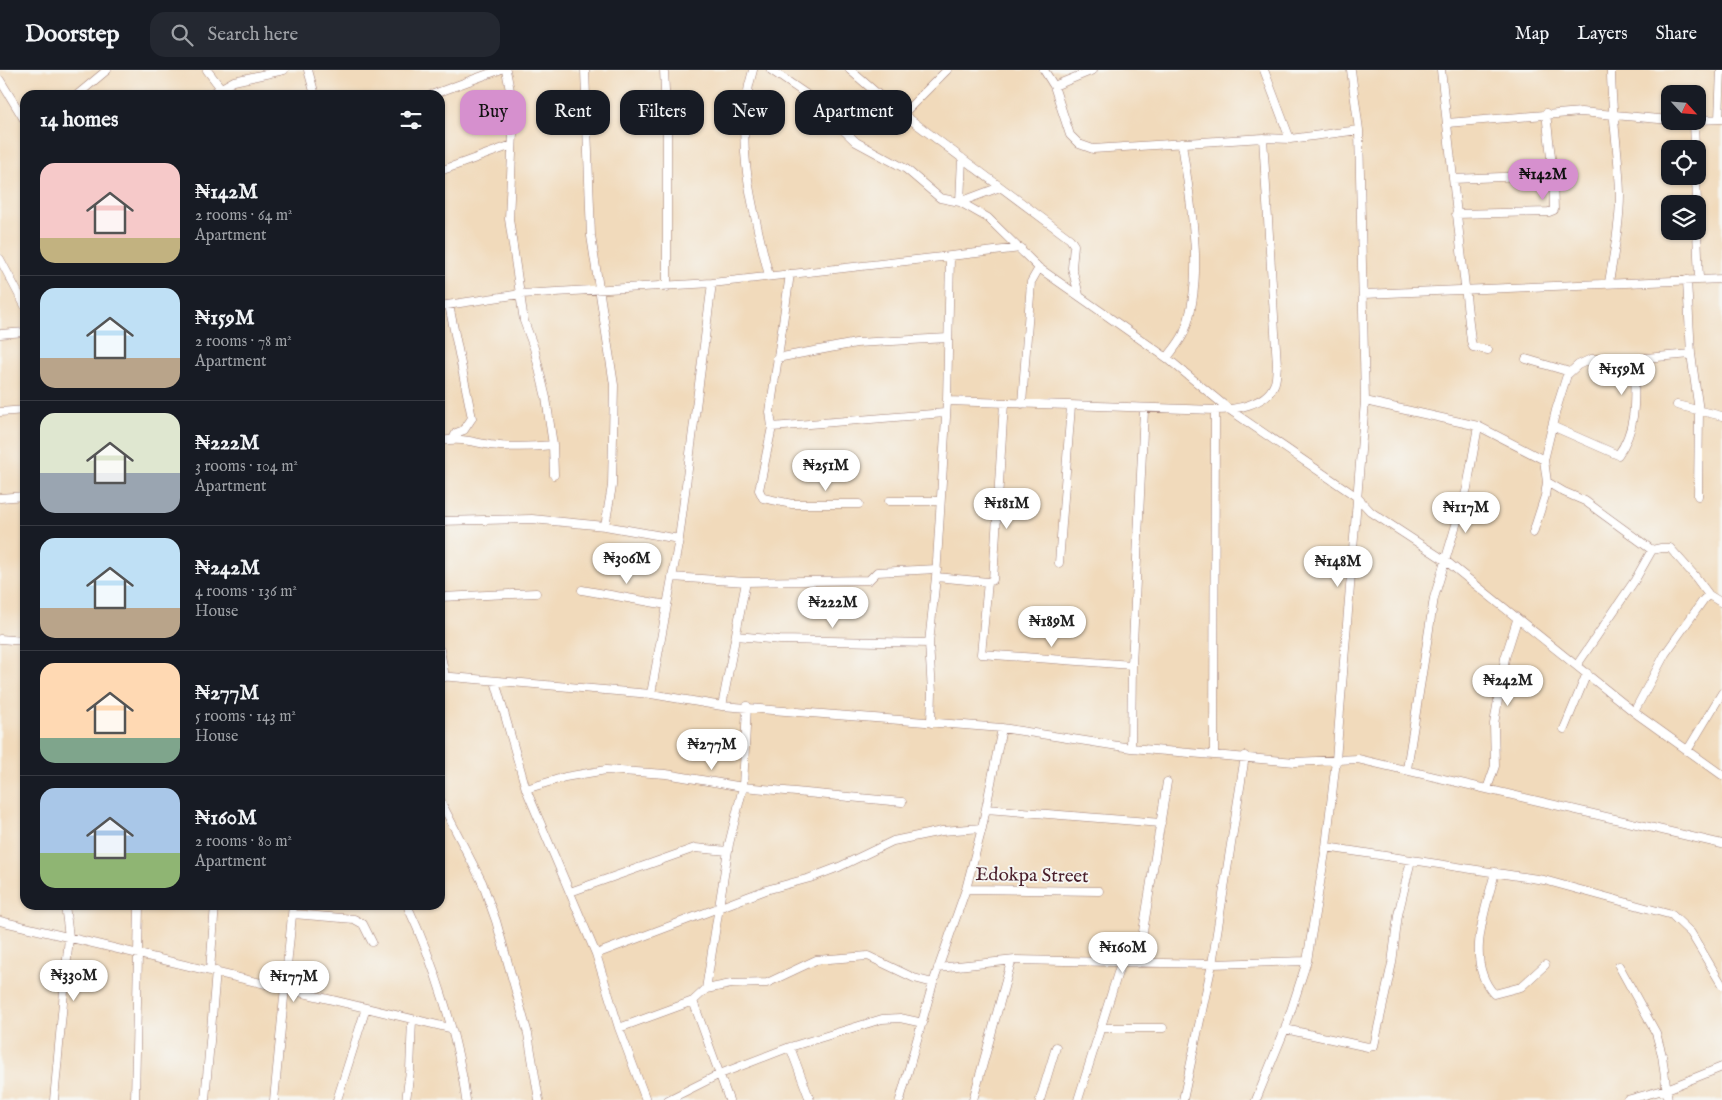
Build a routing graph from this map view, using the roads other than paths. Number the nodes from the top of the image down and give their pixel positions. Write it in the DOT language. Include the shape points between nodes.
graph roads {
  1 [pos="107,70"];
  2 [pos="208,70"];
  3 [pos="284,70"];
  4 [pos="310,70"];
  5 [pos="500,70"];
  6 [pos="506,70"];
  7 [pos="585,70"];
  8 [pos="664,70"];
  9 [pos="753,70"];
  10 [pos="771,70"];
  11 [pos="850,70"];
  12 [pos="947,70"];
  13 [pos="1044,70"];
  14 [pos="1092,70"];
  15 [pos="1264,70"];
  16 [pos="1351,70"];
  17 [pos="1441,70"];
  18 [pos="1611,70"];
  19 [pos="1721,70"];
  20 [pos="0,80"];
  21 [pos="1054,86"];
  22 [pos="220,87"];
  23 [pos="83,90"];
  24 [pos="216,90"];
  25 [pos="314,90"];
  26 [pos="445,90"];
  27 [pos="874,90"];
  28 [pos="912,105"];
  29 [pos="20,113"];
  30 [pos="1546,114"];
  31 [pos="1615,115"];
  32 [pos="1661,119"];
  33 [pos="1720,119"];
  34 [pos="1706,120"];
  35 [pos="912,121"];
  36 [pos="1447,123"];
  37 [pos="1359,130"];
  38 [pos="1263,138"];
  39 [pos="1290,139"];
  40 [pos="1182,143"];
  41 [pos="512,145"];
  42 [pos="962,158"];
  43 [pos="445,169"];
  44 [pos="1553,175"];
  45 [pos="1452,179"];
  46 [pos="1000,187"];
  47 [pos="960,202"];
  48 [pos="1456,214"];
  49 [pos="1697,240"];
  50 [pos="1021,248"];
  51 [pos="950,257"];
  52 [pos="0,259"];
  53 [pos="1039,268"];
  54 [pos="790,274"];
  55 [pos="769,276"];
  56 [pos="1722,279"];
  57 [pos="1687,280"];
  58 [pos="1699,280"];
  59 [pos="1609,282"];
  60 [pos="712,283"];
  61 [pos="667,287"];
  62 [pos="1464,289"];
  63 [pos="598,291"];
  64 [pos="521,294"];
  65 [pos="1364,294"];
  66 [pos="1079,295"];
  67 [pos="20,297"];
  68 [pos="445,305"];
  69 [pos="449,305"];
  70 [pos="20,332"];
  71 [pos="0,334"];
  72 [pos="948,338"];
  73 [pos="1488,350"];
  74 [pos="1691,354"];
  75 [pos="778,358"];
  76 [pos="1166,358"];
  77 [pos="1526,359"];
  78 [pos="1634,359"];
  79 [pos="1570,372"];
  80 [pos="1365,401"];
  81 [pos="947,402"];
  82 [pos="1004,403"];
  83 [pos="1022,404"];
  84 [pos="1677,405"];
  85 [pos="1071,406"];
  86 [pos="20,410"];
  87 [pos="1144,410"];
  88 [pos="1215,410"];
  89 [pos="1230,410"];
  90 [pos="1699,411"];
  91 [pos="0,412"];
  92 [pos="945,414"];
  93 [pos="1722,416"];
  94 [pos="1478,426"];
  95 [pos="1552,426"];
  96 [pos="772,427"];
  97 [pos="453,439"];
  98 [pos="445,440"];
  99 [pos="554,445"];
  100 [pos="1544,460"];
  101 [pos="554,475"];
  102 [pos="1547,482"];
  103 [pos="20,496"];
  104 [pos="1698,496"];
  105 [pos="1357,497"];
  106 [pos="0,498"];
  107 [pos="889,501"];
  108 [pos="940,501"];
  109 [pos="860,504"];
  110 [pos="445,522"];
  111 [pos="605,526"];
  112 [pos="1533,533"];
  113 [pos="679,539"];
  114 [pos="1652,550"];
  115 [pos="1446,561"];
  116 [pos="1059,563"];
  117 [pos="936,573"];
  118 [pos="672,576"];
  119 [pos="746,582"];
  120 [pos="988,582"];
  121 [pos="582,590"];
  122 [pos="536,593"];
  123 [pos="1709,595"];
  124 [pos="445,597"];
  125 [pos="1722,603"];
  126 [pos="667,605"];
  127 [pos="1517,620"];
  128 [pos="736,636"];
  129 [pos="0,639"];
  130 [pos="20,641"];
  131 [pos="929,643"];
  132 [pos="1132,665"];
  133 [pos="1577,665"];
  134 [pos="1587,674"];
  135 [pos="445,676"];
  136 [pos="495,681"];
  137 [pos="1722,693"];
  138 [pos="651,694"];
  139 [pos="722,706"];
  140 [pos="747,706"];
  141 [pos="1634,712"];
  142 [pos="930,723"];
  143 [pos="1002,728"];
  144 [pos="1564,730"];
  145 [pos="1131,748"];
  146 [pos="1687,751"];
  147 [pos="1214,753"];
  148 [pos="1245,756"];
  149 [pos="1336,760"];
  150 [pos="1407,769"];
  151 [pos="1722,775"];
  152 [pos="1167,782"];
  153 [pos="743,787"];
  154 [pos="526,789"];
  155 [pos="1487,789"];
  156 [pos="902,802"];
  157 [pos="986,809"];
  158 [pos="445,810"];
  159 [pos="1161,823"];
  160 [pos="982,828"];
  161 [pos="1722,844"];
  162 [pos="1326,847"];
  163 [pos="728,851"];
  164 [pos="1411,860"];
  165 [pos="1495,872"];
  166 [pos="966,889"];
  167 [pos="1099,891"];
  168 [pos="570,892"];
  169 [pos="718,909"];
  170 [pos="66,910"];
  171 [pos="140,910"];
  172 [pos="215,910"];
  173 [pos="293,910"];
  174 [pos="409,910"];
  175 [pos="293,914"];
  176 [pos="0,921"];
  177 [pos="69,937"];
  178 [pos="372,942"];
  179 [pos="137,952"];
  180 [pos="596,954"];
  181 [pos="1307,961"];
  182 [pos="1011,962"];
  183 [pos="1121,963"];
  184 [pos="1138,963"];
  185 [pos="1212,964"];
  186 [pos="1545,965"];
  187 [pos="1619,966"];
  188 [pos="938,968"];
  189 [pos="213,971"];
  190 [pos="933,984"];
  191 [pos="1722,985"];
  192 [pos="285,988"];
  193 [pos="706,989"];
  194 [pos="693,1001"];
  195 [pos="366,1008"];
  196 [pos="412,1019"];
  197 [pos="923,1023"];
  198 [pos="450,1028"];
  199 [pos="618,1028"];
  200 [pos="1102,1028"];
  201 [pos="1163,1028"];
  202 [pos="1285,1029"];
  203 [pos="790,1047"];
  204 [pos="1056,1047"];
  205 [pos="1722,1067"];
  206 [pos="720,1074"];
  207 [pos="1667,1089"];
  208 [pos="54,1100"];
  209 [pos="135,1100"];
  210 [pos="205,1100"];
  211 [pos="274,1100"];
  212 [pos="337,1100"];
  213 [pos="406,1100"];
  214 [pos="466,1100"];
  215 [pos="539,1100"];
  216 [pos="646,1100"];
  217 [pos="668,1100"];
  218 [pos="729,1100"];
  219 [pos="810,1100"];
  220 [pos="900,1100"];
  221 [pos="973,1100"];
  222 [pos="1040,1100"];
  223 [pos="1078,1100"];
  224 [pos="1183,1100"];
  225 [pos="1256,1100"];
  226 [pos="1627,1100"];
  227 [pos="1668,1100"];
  1 -- 23 [label="street"];
  2 -- 22 [label="street"];
  3 -- 22 [label="street"];
  4 -- 25 [label="street"];
  5 -- 26 [label="street"];
  6 -- 41 [label="street" via="514,111"];
  7 -- 63 [label="street" via="591,236"];
  8 -- 61 [label="street"];
  9 -- 55 [label="street" via="746,90 744,146 750,195"];
  10 -- 47 [label="street" via="806,94 856,142 906,169 940,198"];
  11 -- 27 [label="street"];
  12 -- 28 [label="street"];
  13 -- 21 [label="street"];
  14 -- 21 [label="street"];
  15 -- 39 [label="street"];
  16 -- 37 [label="street"];
  17 -- 36 [label="street"];
  18 -- 31 [label="street" via="1611,100"];
  19 -- 33 [label="street"];
  20 -- 29 [label="street"];
  21 -- 40 [label="street" via="1070,135 1079,144 1092,149"];
  22 -- 24 [label="street"];
  30 -- 31 [label="street" via="1582,112"];
  30 -- 36 [label="street"];
  30 -- 44 [label="street"];
  31 -- 32 [label="street"];
  31 -- 59 [label="street" via="1620,196"];
  33 -- 34 [label="street"];
  35 -- 42 [label="street"];
  36 -- 45 [label="street"];
  37 -- 39 [label="street"];
  37 -- 65 [label="street"];
  38 -- 39 [label="street"];
  38 -- 40 [label="street"];
  38 -- 89 [label="street" via="1277,365 1274,386 1259,401"];
  40 -- 76 [label="street" via="1193,228 1195,292 1184,334"];
  41 -- 43 [label="street"];
  41 -- 64 [label="street" via="509,219"];
  42 -- 46 [label="street"];
  42 -- 47 [label="street"];
  44 -- 45 [label="street"];
  44 -- 48 [label="street" via="1555,207 1552,212"];
  45 -- 48 [label="street"];
  46 -- 47 [label="street"];
  46 -- 66 [label="street" via="1074,244 1072,268"];
  47 -- 50 [label="street" via="988,218"];
  48 -- 62 [label="street"];
  49 -- 58 [label="street"];
  50 -- 51 [label="street"];
  50 -- 53 [label="street"];
  51 -- 54 [label="street"];
  51 -- 72 [label="street"];
  52 -- 67 [label="street"];
  53 -- 66 [label="street"];
  53 -- 83 [label="street" via="1031,282"];
  54 -- 55 [label="street"];
  54 -- 75 [label="street"];
  55 -- 60 [label="street"];
  56 -- 58 [label="street"];
  57 -- 58 [label="street"];
  57 -- 59 [label="street"];
  57 -- 74 [label="street"];
  59 -- 62 [label="street"];
  60 -- 61 [label="street"];
  60 -- 113 [label="street"];
  61 -- 63 [label="street"];
  62 -- 65 [label="street"];
  62 -- 73 [label="street" via="1471,341 1474,347"];
  63 -- 64 [label="street"];
  63 -- 111 [label="street" via="614,385 612,486"];
  64 -- 69 [label="street"];
  64 -- 99 [label="street" via="524,321 534,348"];
  65 -- 80 [label="street"];
  66 -- 76 [label="street"];
  68 -- 69 [label="street"];
  69 -- 97 [label="street" via="472,418 471,424 456,433"];
  70 -- 71 [label="street"];
  72 -- 75 [label="street" via="856,344"];
  72 -- 81 [label="street"];
  74 -- 78 [label="street"];
  74 -- 90 [label="street"];
  75 -- 96 [label="street" via="770,412"];
  76 -- 89 [label="street"];
  77 -- 79 [label="street"];
  78 -- 79 [label="street" via="1591,360"];
  78 -- 95 [label="street" via="1631,432 1618,455"];
  79 -- 95 [label="street"];
  80 -- 94 [label="street"];
  80 -- 105 [label="street"];
  81 -- 82 [label="street"];
  81 -- 92 [label="street"];
  82 -- 83 [label="street"];
  82 -- 120 [label="street" via="993,580"];
  83 -- 85 [label="street"];
  84 -- 90 [label="street"];
  85 -- 87 [label="street"];
  85 -- 116 [label="street"];
  86 -- 91 [label="street"];
  87 -- 88 [label="street"];
  87 -- 132 [label="street"];
  88 -- 89 [label="street"];
  88 -- 147 [label="street"];
  89 -- 105 [label="street"];
  90 -- 93 [label="street"];
  90 -- 104 [label="street"];
  92 -- 96 [label="street"];
  92 -- 108 [label="street"];
  94 -- 100 [label="street"];
  94 -- 115 [label="street" via="1467,488"];
  95 -- 100 [label="street"];
  96 -- 109 [label="street" via="759,490 762,498 792,504"];
  97 -- 98 [label="street"];
  97 -- 99 [label="street" via="490,445"];
  99 -- 101 [label="street"];
  100 -- 102 [label="street"];
  102 -- 112 [label="street"];
  102 -- 114 [label="street" via="1585,501"];
  103 -- 106 [label="street"];
  105 -- 115 [label="street" via="1371,512"];
  105 -- 149 [label="street"];
  107 -- 108 [label="street"];
  108 -- 117 [label="street"];
  110 -- 111 [label="street" via="532,519"];
  111 -- 113 [label="street"];
  113 -- 118 [label="street"];
  114 -- 123 [label="street" via="1670,548"];
  114 -- 133 [label="street" via="1636,580"];
  115 -- 127 [label="street"];
  115 -- 150 [label="street" via="1434,598"];
  117 -- 119 [label="street" via="877,572 869,580"];
  117 -- 120 [label="street"];
  117 -- 131 [label="street"];
  118 -- 119 [label="street"];
  118 -- 126 [label="street"];
  119 -- 128 [label="street"];
  120 -- 132 [label="street" via="981,654"];
  121 -- 126 [label="street"];
  122 -- 124 [label="street"];
  123 -- 125 [label="street"];
  123 -- 141 [label="street" via="1665,654"];
  126 -- 138 [label="street"];
  127 -- 133 [label="street"];
  127 -- 155 [label="street" via="1504,658 1494,724 1495,766"];
  128 -- 131 [label="street"];
  128 -- 139 [label="street"];
  129 -- 130 [label="street"];
  131 -- 142 [label="street"];
  132 -- 145 [label="street"];
  133 -- 134 [label="street"];
  134 -- 141 [label="street"];
  134 -- 144 [label="street"];
  135 -- 136 [label="street"];
  136 -- 138 [label="street"];
  136 -- 154 [label="street"];
  137 -- 146 [label="street"];
  138 -- 139 [label="street"];
  139 -- 140 [label="street"];
  140 -- 142 [label="street"];
  140 -- 153 [label="street"];
  141 -- 146 [label="street"];
  142 -- 143 [label="street"];
  143 -- 145 [label="street"];
  143 -- 157 [label="street"];
  145 -- 147 [label="street"];
  146 -- 151 [label="street"];
  147 -- 148 [label="street"];
  148 -- 149 [label="street" via="1295,762"];
  148 -- 185 [label="street"];
  149 -- 150 [label="street" via="1358,759"];
  149 -- 162 [label="street"];
  150 -- 155 [label="street"];
  152 -- 159 [label="street"];
  153 -- 154 [label="street" via="666,774 606,770"];
  153 -- 156 [label="street"];
  153 -- 163 [label="street"];
  154 -- 168 [label="street"];
  155 -- 161 [label="street"];
  157 -- 159 [label="street"];
  157 -- 160 [label="street"];
  158 -- 215 [label="street" via="482,882 496,921 528,1034"];
  159 -- 184 [label="street"];
  160 -- 166 [label="street"];
  160 -- 169 [label="street" via="942,831 893,841 840,867"];
  162 -- 164 [label="street"];
  162 -- 181 [label="street"];
  163 -- 168 [label="street" via="695,848"];
  163 -- 169 [label="street"];
  164 -- 165 [label="street"];
  164 -- 202 [label="street" via="1374,1046"];
  165 -- 186 [label="street" via="1481,928 1478,964 1487,987 1494,994 1521,987"];
  165 -- 191 [label="street" via="1544,880 1672,915 1691,933"];
  166 -- 167 [label="street, Edokpa Street"];
  166 -- 188 [label="street"];
  168 -- 180 [label="street"];
  169 -- 180 [label="street"];
  169 -- 193 [label="street"];
  170 -- 177 [label="street"];
  171 -- 179 [label="street"];
  172 -- 189 [label="street"];
  173 -- 175 [label="street"];
  174 -- 198 [label="street" via="430,962"];
  175 -- 178 [label="street" via="354,919 363,924"];
  175 -- 192 [label="street"];
  176 -- 177 [label="street"];
  177 -- 179 [label="street"];
  177 -- 208 [label="street"];
  179 -- 189 [label="street"];
  179 -- 209 [label="street"];
  180 -- 199 [label="street"];
  181 -- 185 [label="street"];
  181 -- 202 [label="street"];
  182 -- 183 [label="street"];
  182 -- 188 [label="street"];
  182 -- 221 [label="street"];
  183 -- 184 [label="street"];
  183 -- 200 [label="street"];
  184 -- 185 [label="street"];
  185 -- 224 [label="street"];
  187 -- 207 [label="street" via="1656,1033"];
  188 -- 190 [label="street"];
  189 -- 192 [label="street"];
  189 -- 210 [label="street"];
  190 -- 193 [label="street" via="868,956 856,956 816,960 767,983 731,984"];
  190 -- 197 [label="street"];
  192 -- 195 [label="street"];
  192 -- 211 [label="street"];
  193 -- 194 [label="street"];
  194 -- 199 [label="street"];
  194 -- 206 [label="street"];
  195 -- 196 [label="street"];
  195 -- 212 [label="street"];
  196 -- 198 [label="street"];
  196 -- 213 [label="street"];
  197 -- 203 [label="street" via="900,1018 882,1019"];
  197 -- 220 [label="street"];
  198 -- 214 [label="street" via="462,1065"];
  199 -- 216 [label="street"];
  200 -- 201 [label="street"];
  200 -- 223 [label="street"];
  202 -- 225 [label="street"];
  203 -- 206 [label="street"];
  203 -- 219 [label="street"];
  204 -- 222 [label="street"];
  205 -- 207 [label="street"];
  206 -- 217 [label="street"];
  206 -- 218 [label="street"];
  207 -- 226 [label="street"];
  207 -- 227 [label="street"];
}
